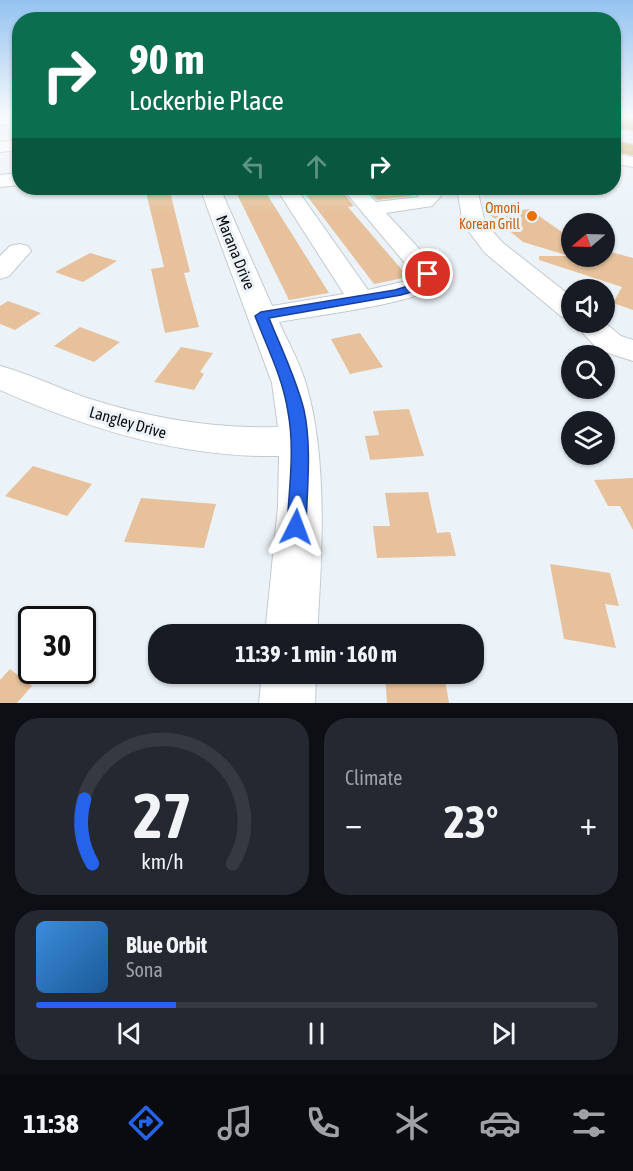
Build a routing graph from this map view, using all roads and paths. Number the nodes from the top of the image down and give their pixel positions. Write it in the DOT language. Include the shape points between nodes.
graph roads {
  1 [pos="213,195"];
  2 [pos="291,195"];
  3 [pos="358,195"];
  4 [pos="430,195"];
  5 [pos="468,195"];
  6 [pos="371,209"];
  7 [pos="19,251"];
  8 [pos="0,271"];
  9 [pos="361,299"];
  10 [pos="561,302"];
  11 [pos="261,316"];
  12 [pos="599,333"];
  13 [pos="633,351"];
  14 [pos="0,377"];
  15 [pos="298,441"];
  16 [pos="292,624"];
  17 [pos="288,684"];
  18 [pos="287,703"];
  1 -- 11 [label="street, Marana Drive"];
  2 -- 9 [label="street"];
  3 -- 6 [label="street"];
  4 -- 6 [label="street" via="425,202"];
  5 -- 10 [label="street" via="474,224 494,248"];
  6 -- 9 [label="street" via="428,274 427,280 416,287"];
  7 -- 8 [label="street"];
  9 -- 11 [label="street"];
  11 -- 15 [label="street, Marana Drive" via="289,383 297,413"];
  12 -- 13 [label="street" via="610,343"];
  14 -- 15 [label="street, Langley Drive" via="147,430 260,444"];
  15 -- 16 [label="street, Marana Drive"];
  17 -- 18 [label="street"];
}
